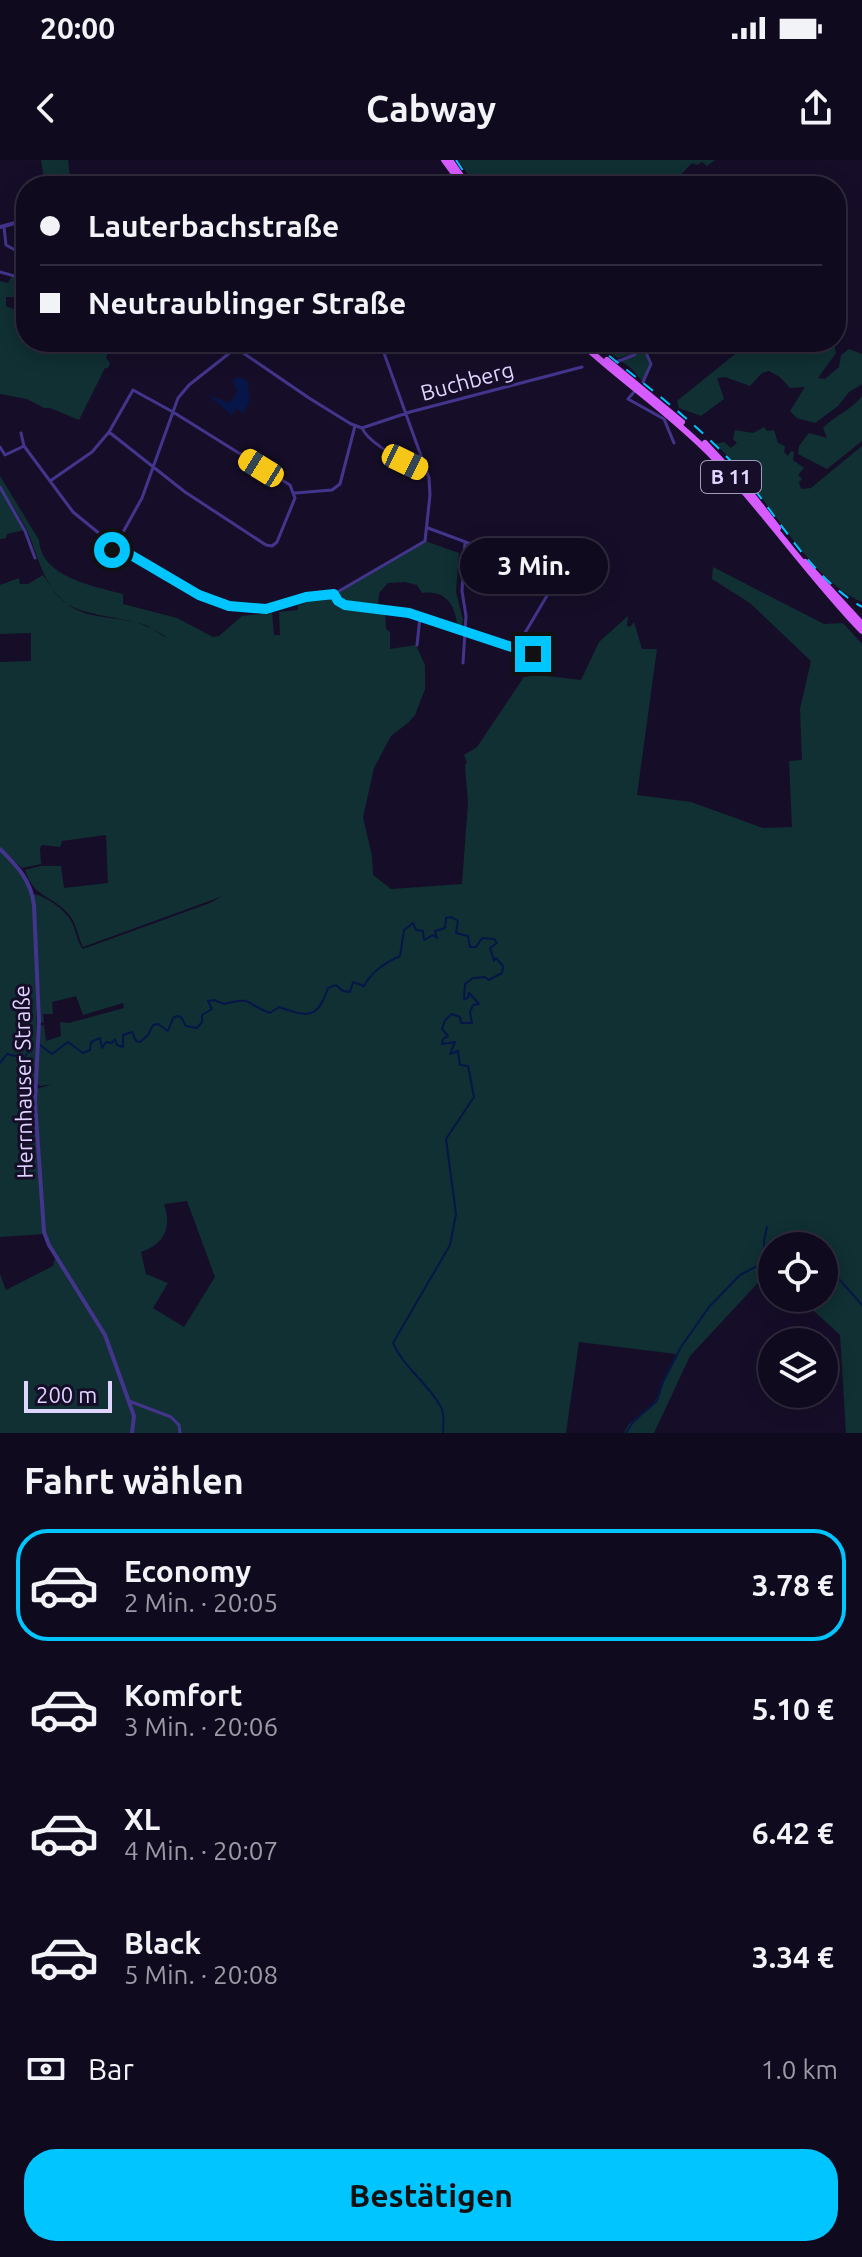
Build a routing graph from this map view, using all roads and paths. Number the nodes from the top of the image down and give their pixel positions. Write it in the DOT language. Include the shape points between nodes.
graph roads {
  1 [pos="2,227"];
  2 [pos="16,250"];
  3 [pos="231,352"];
  4 [pos="242,352"];
  5 [pos="384,352"];
  6 [pos="592,352"];
  7 [pos="598,352"];
  8 [pos="637,352"];
  9 [pos="645,352"];
  10 [pos="616,365"];
  11 [pos="582,367"];
  12 [pos="643,382"];
  13 [pos="634,392"];
  14 [pos="173,412"];
  15 [pos="406,414"];
  16 [pos="676,423"];
  17 [pos="355,426"];
  18 [pos="362,428"];
  19 [pos="109,432"];
  20 [pos="21,433"];
  21 [pos="689,434"];
  22 [pos="676,436"];
  23 [pos="674,443"];
  24 [pos="24,446"];
  25 [pos="0,447"];
  26 [pos="154,468"];
  27 [pos="427,470"];
  28 [pos="50,481"];
  29 [pos="0,487"];
  30 [pos="295,493"];
  31 [pos="427,527"];
  32 [pos="465,542"];
  33 [pos="111,543"];
  34 [pos="117,543"];
  35 [pos="119,548"];
  36 [pos="35,558"];
  37 [pos="334,594"];
  38 [pos="420,617"];
  39 [pos="862,624"];
  40 [pos="862,631"];
  41 [pos="466,632"];
  42 [pos="417,645"];
  43 [pos="516,648"];
  44 [pos="533,654"];
  45 [pos="463,663"];
  46 [pos="0,849"];
  47 [pos="129,1401"];
  48 [pos="132,1433"];
  49 [pos="180,1433"];
  1 -- 2 [label="street" via="6,245"];
  3 -- 14 [label="street" via="184,390"];
  4 -- 17 [label="street"];
  5 -- 15 [label="street"];
  6 -- 16 [label="main road, B 11"];
  7 -- 10 [label="main road, B 11"];
  8 -- 10 [label="street"];
  9 -- 12 [label="street" via="651,364"];
  10 -- 39 [label="main road, B 11" via="719,457"];
  11 -- 15 [label="street, Buchberg"];
  13 -- 22 [label="street" via="628,399 664,419"];
  14 -- 19 [label="street" via="133,390"];
  14 -- 26 [label="street"];
  14 -- 30 [label="street"];
  15 -- 18 [label="street, Buchberg"];
  15 -- 27 [label="street"];
  16 -- 21 [label="main road, B 11"];
  16 -- 22 [label="main road"];
  17 -- 18 [label="street"];
  17 -- 30 [label="street" via="340,484 332,490"];
  18 -- 27 [label="street" via="389,452"];
  19 -- 26 [label="street"];
  19 -- 28 [label="street" via="92,452"];
  20 -- 24 [label="street"];
  21 -- 22 [label="main road"];
  21 -- 40 [label="main road, B 11"];
  22 -- 23 [label="street"];
  24 -- 25 [label="street" via="6,456"];
  24 -- 28 [label="street"];
  26 -- 30 [label="street" via="266,545 277,542"];
  26 -- 34 [label="street"];
  27 -- 31 [label="street"];
  28 -- 33 [label="street" via="73,512"];
  29 -- 36 [label="street"];
  31 -- 32 [label="street"];
  31 -- 37 [label="street" via="425,541"];
  32 -- 41 [label="street"];
  32 -- 43 [label="street" via="554,578"];
  33 -- 34 [label="street"];
  33 -- 35 [label="street" via="111,550"];
  34 -- 35 [label="street"];
  35 -- 37 [label="street" via="199,595 229,606 266,609"];
  37 -- 38 [label="street" via="345,605"];
  38 -- 41 [label="street"];
  38 -- 42 [label="street"];
  41 -- 43 [label="street"];
  41 -- 45 [label="street"];
  43 -- 44 [label="street"];
  46 -- 47 [label="street, Herrnhauser Straße" via="25,876 34,899 39,1021 35,1102 45,1237 105,1335"];
  47 -- 48 [label="street, Herrnhauser Straße"];
  47 -- 49 [label="street" via="171,1417"];
}
